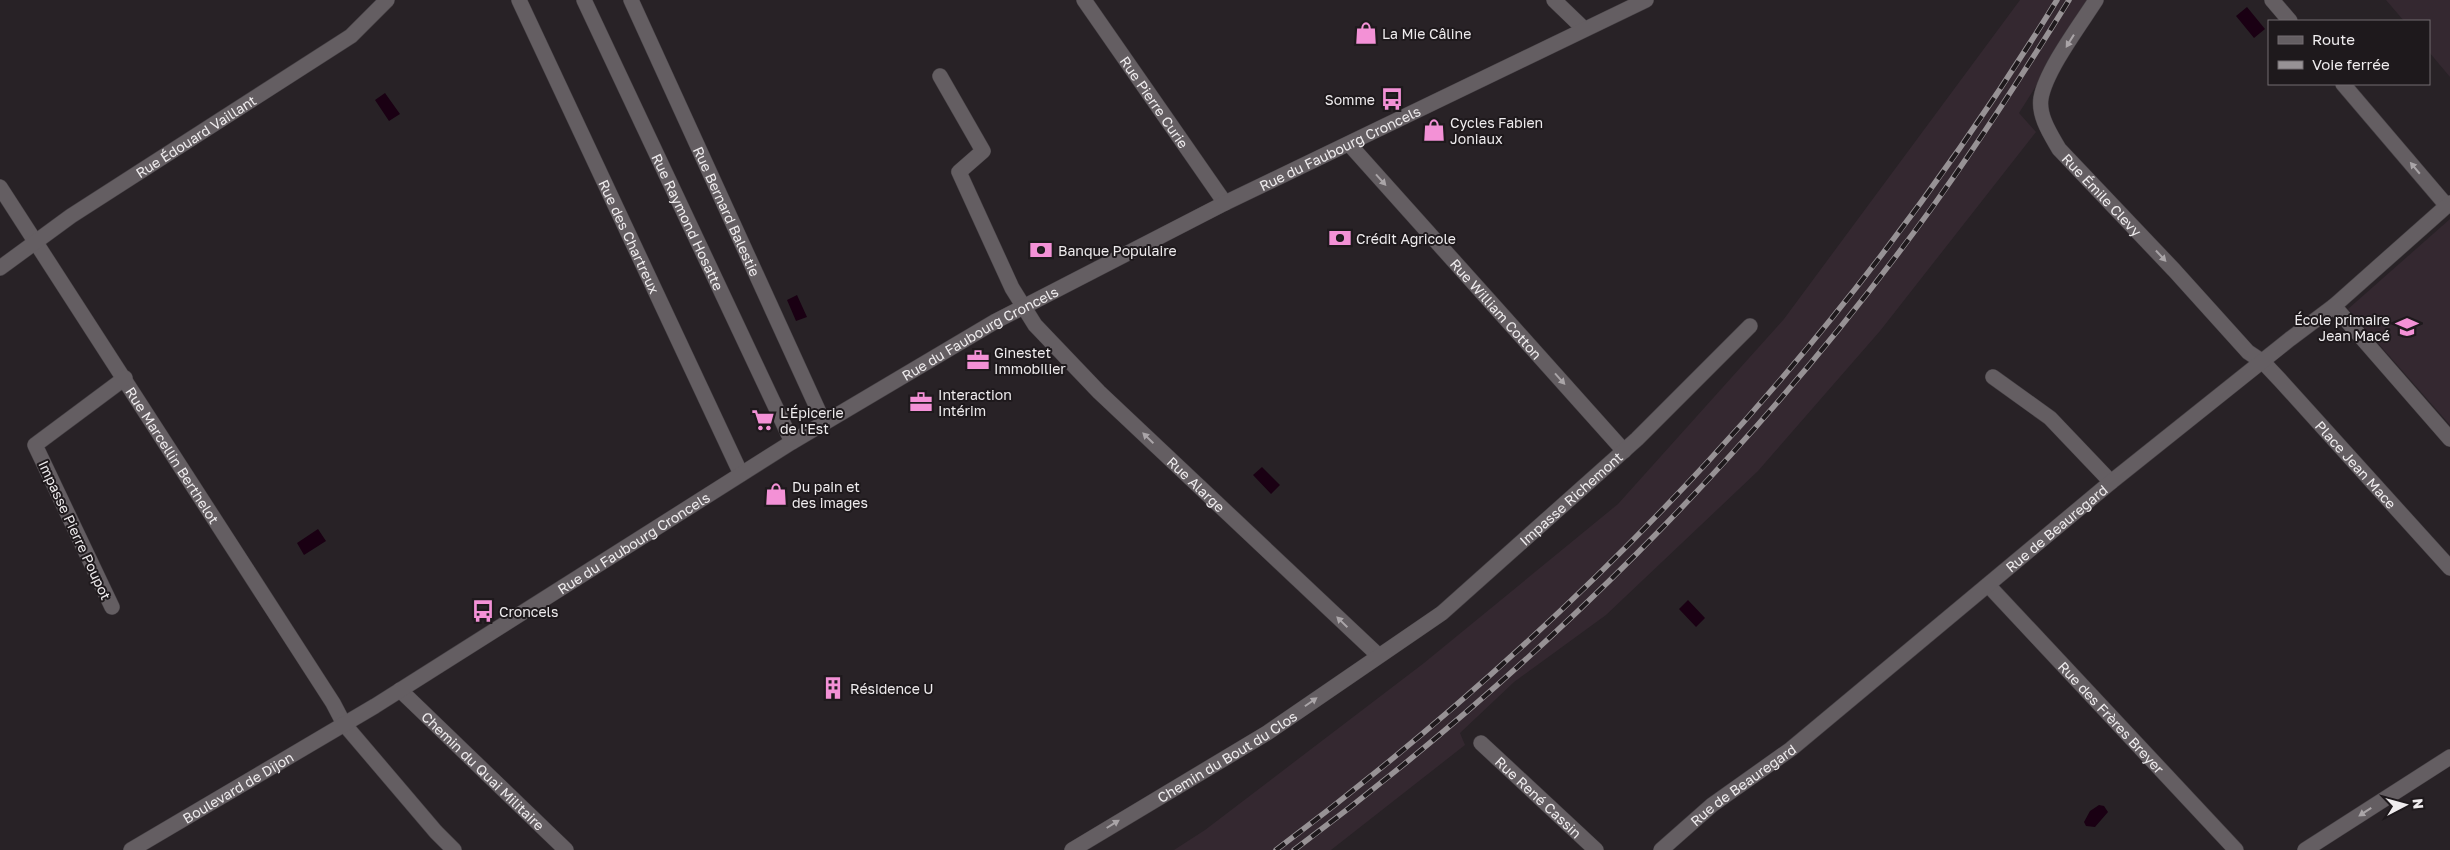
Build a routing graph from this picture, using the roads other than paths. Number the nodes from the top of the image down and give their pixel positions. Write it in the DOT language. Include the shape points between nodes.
graph roads {
  1 [pos="387,0"];
  2 [pos="519,0"];
  3 [pos="584,0"];
  4 [pos="631,0"];
  5 [pos="1084,0"];
  6 [pos="1554,0"];
  7 [pos="1646,0"];
  8 [pos="2096,0"];
  9 [pos="2272,0"];
  10 [pos="2289,20"];
  11 [pos="1584,29"];
  12 [pos="940,76"];
  13 [pos="2344,85"];
  14 [pos="1349,144"];
  15 [pos="0,187"];
  16 [pos="1225,203"];
  17 [pos="2448,204"];
  18 [pos="34,241"];
  19 [pos="0,268"];
  20 [pos="2334,306"];
  21 [pos="1022,307"];
  22 [pos="1750,326"];
  23 [pos="2263,362"];
  24 [pos="1993,377"];
  25 [pos="125,378"];
  26 [pos="824,423"];
  27 [pos="2450,439"];
  28 [pos="792,442"];
  29 [pos="1624,451"];
  30 [pos="741,474"];
  31 [pos="2111,482"];
  32 [pos="2450,568"];
  33 [pos="1988,585"];
  34 [pos="112,607"];
  35 [pos="1378,655"];
  36 [pos="400,690"];
  37 [pos="344,724"];
  38 [pos="1480,743"];
  39 [pos="2450,757"];
  40 [pos="131,850"];
  41 [pos="454,850"];
  42 [pos="566,850"];
  43 [pos="1072,850"];
  44 [pos="1596,850"];
  45 [pos="1661,850"];
  46 [pos="2236,850"];
  47 [pos="2305,850"];
  1 -- 18 [label="street, Rue Édouard Vaillant" via="351,36"];
  2 -- 30 [label="street, Rue des Chartreux"];
  3 -- 28 [label="street, Rue Raymond Hosatte"];
  4 -- 26 [label="street, Rue Bernard Balestie"];
  5 -- 16 [label="street, Rue Pierre Curie"];
  6 -- 11 [label="street"];
  7 -- 11 [label="street, Rue du Faubourg Croncels"];
  8 -- 23 [label="street, Rue Émile Clevy, one-way" via="2053,70 2040,99 2046,126 2059,149 2248,352"];
  9 -- 10 [label="street"];
  11 -- 14 [label="street, Rue du Faubourg Croncels"];
  12 -- 21 [label="street, Rue Alarge" via="982,151 959,172"];
  17 -- 13 [label="street, one-way"];
  14 -- 16 [label="street, Rue du Faubourg Croncels"];
  14 -- 29 [label="street, Rue William Cotton, one-way"];
  15 -- 18 [label="street, Rue Marcellin Berthelot"];
  16 -- 21 [label="street, Rue du Faubourg Croncels"];
  17 -- 20 [label="street, Rue de Beauregard"];
  18 -- 19 [label="street, Rue Édouard Vaillant"];
  18 -- 25 [label="street, Rue Marcellin Berthelot"];
  20 -- 23 [label="street, Rue de Beauregard"];
  20 -- 27 [label="street"];
  21 -- 26 [label="street, Rue du Faubourg Croncels"];
  35 -- 21 [label="street, Rue Alarge, one-way" via="1099,392 1035,326"];
  22 -- 29 [label="street, Impasse Richemont"];
  23 -- 31 [label="street, Rue de Beauregard"];
  23 -- 32 [label="street, Place Jean Mace"];
  24 -- 31 [label="street" via="2050,418"];
  25 -- 34 [label="street, Impasse Pierre Poupot" via="35,445"];
  25 -- 37 [label="street, Rue Marcellin Berthelot" via="334,703"];
  26 -- 28 [label="street, Rue du Faubourg Croncels"];
  28 -- 30 [label="street, Rue du Faubourg Croncels"];
  29 -- 35 [label="street, Impasse Richemont" via="1442,613"];
  30 -- 36 [label="street, Rue du Faubourg Croncels"];
  31 -- 33 [label="street, Rue de Beauregard"];
  33 -- 45 [label="street, Rue de Beauregard" via="1791,749 1712,805"];
  33 -- 46 [label="street, Rue des Frères Breyer"];
  43 -- 35 [label="street, Chemin du Bout du Clos, one-way" via="1266,733"];
  36 -- 37 [label="street, Rue du Faubourg Croncels"];
  36 -- 42 [label="street, Chemin du Quai Militaire"];
  37 -- 40 [label="street, Boulevard de Dijon"];
  37 -- 41 [label="street, Rue Marcellin Berthelot"];
  38 -- 44 [label="street, Rue René Cassin"];
  39 -- 47 [label="street, one-way"];
}
